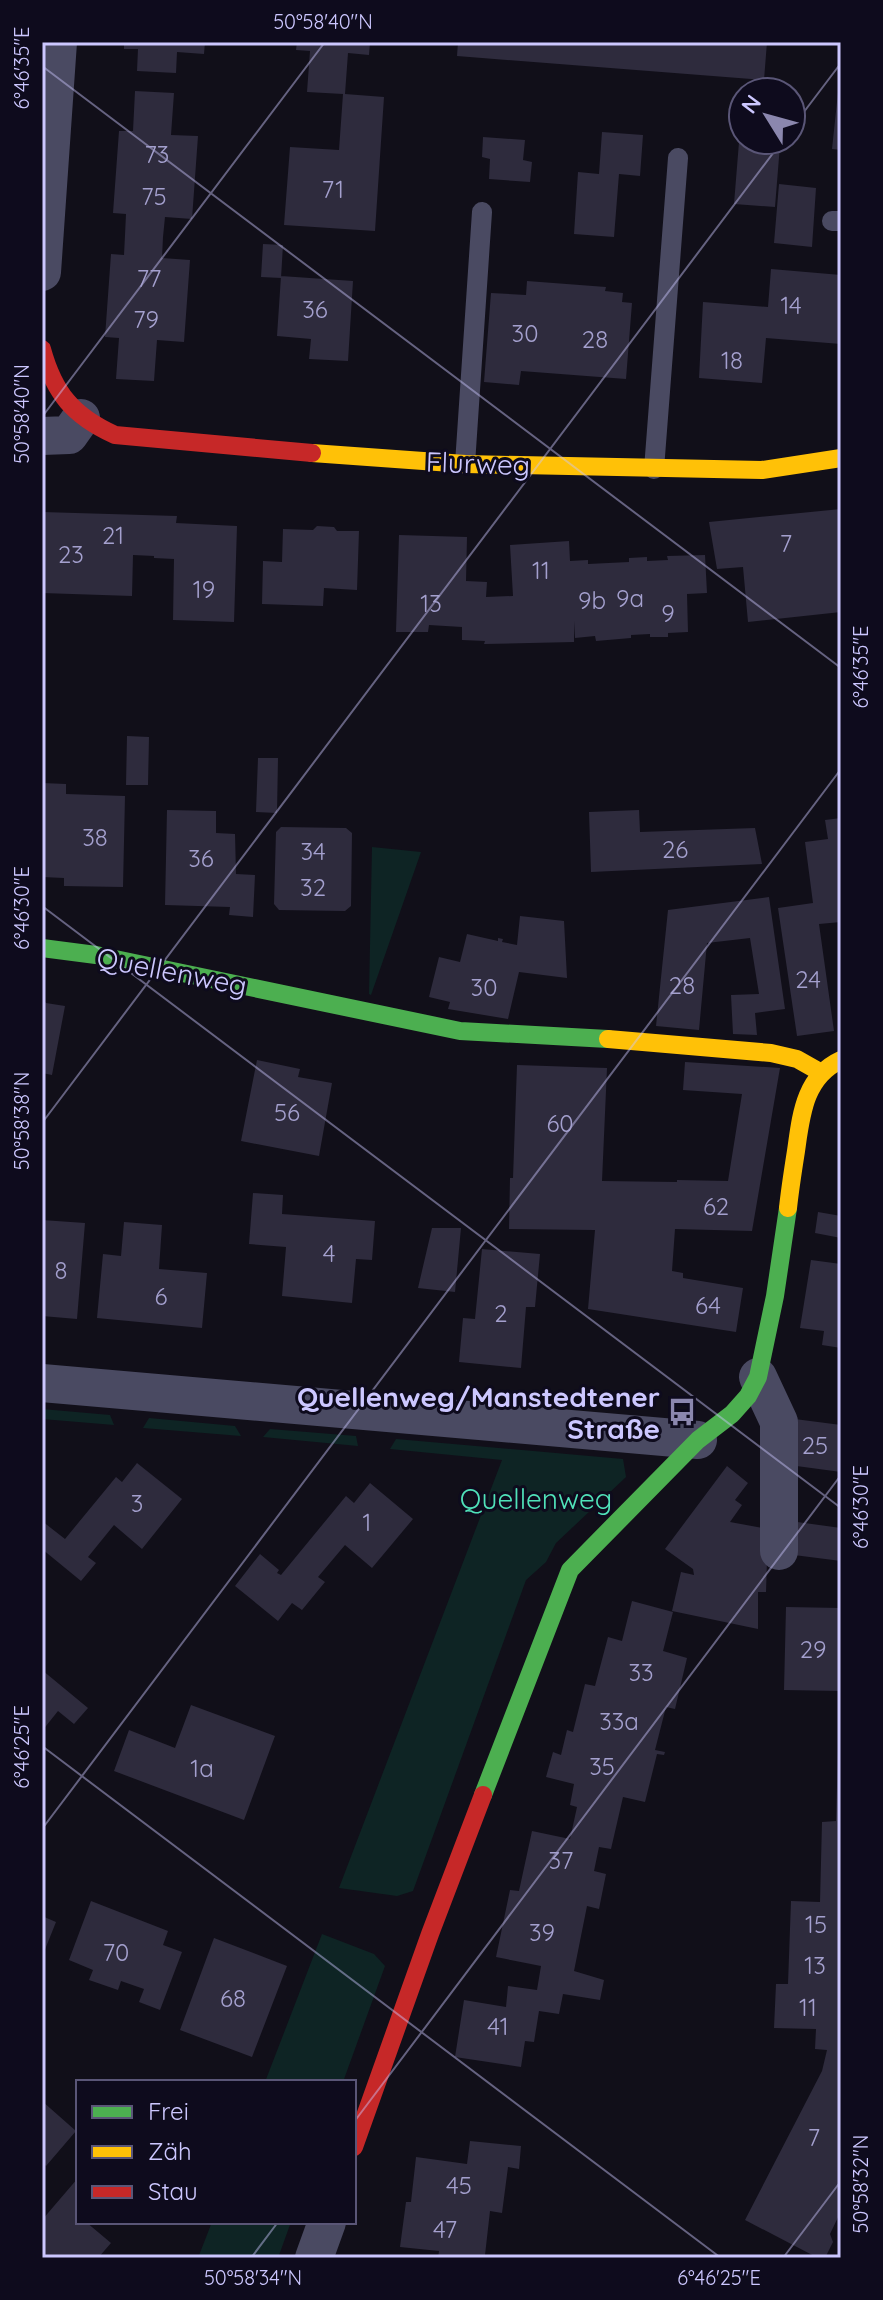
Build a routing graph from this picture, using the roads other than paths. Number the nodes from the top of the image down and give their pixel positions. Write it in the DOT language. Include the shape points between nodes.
graph roads {
  1 [pos="58,42"];
  2 [pos="678,158"];
  3 [pos="482,212"];
  4 [pos="42,272"];
  5 [pos="42,349"];
  6 [pos="81,418"];
  7 [pos="42,436"];
  8 [pos="841,458"];
  9 [pos="465,464"];
  10 [pos="654,469"];
  11 [pos="42,948"];
  12 [pos="841,1060"];
  13 [pos="820,1072"];
  14 [pos="758,1377"];
  15 [pos="42,1383"];
  16 [pos="698,1440"];
  17 [pos="779,1551"];
  18 [pos="356,2141"];
  19 [pos="326,2224"];
  20 [pos="314,2258"];
  1 -- 4 [label="street"];
  2 -- 10 [label="lane"];
  3 -- 9 [label="lane"];
  5 -- 6 [label="street" via="56,387"];
  6 -- 7 [label="street" via="69,435"];
  6 -- 9 [label="street, Flurweg" via="115,435"];
  8 -- 10 [label="street, Flurweg" via="762,470"];
  9 -- 10 [label="street, Flurweg"];
  11 -- 13 [label="street, Quellenweg" via="460,1031 771,1053"];
  12 -- 13 [label="street"];
  13 -- 14 [label="street" via="802,1107"];
  14 -- 16 [label="street" via="732,1414"];
  14 -- 17 [label="street" via="779,1422"];
  15 -- 16 [label="street"];
  16 -- 18 [label="street" via="570,1570"];
  19 -- 20 [label="street"];
}
